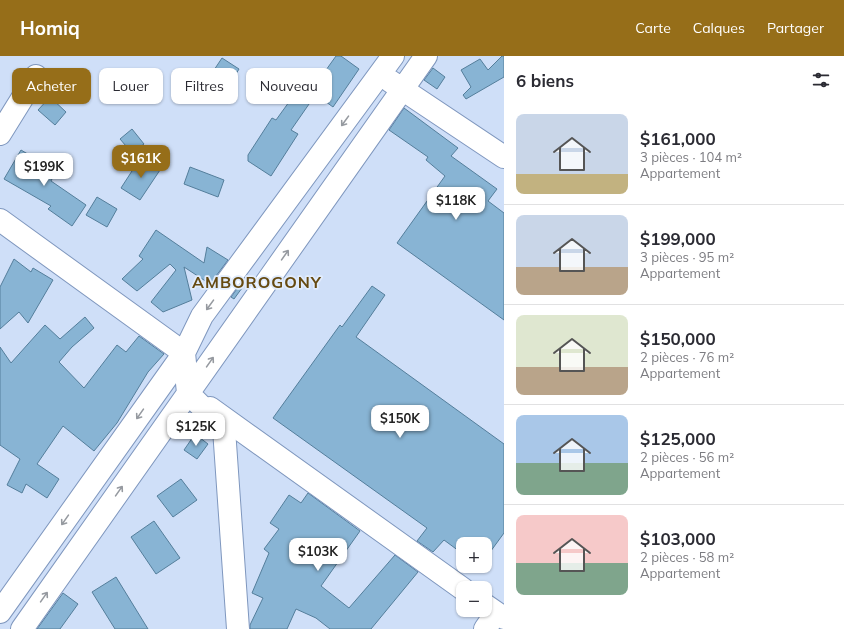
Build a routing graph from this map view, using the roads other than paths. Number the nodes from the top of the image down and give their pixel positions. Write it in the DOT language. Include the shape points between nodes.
graph roads {
  1 [pos="393,56"];
  2 [pos="426,56"];
  3 [pos="380,74"];
  4 [pos="402,89"];
  5 [pos="19,104"];
  6 [pos="0,134"];
  7 [pos="504,157"];
  8 [pos="0,220"];
  9 [pos="184,352"];
  10 [pos="188,393"];
  11 [pos="456,584"];
  12 [pos="0,612"];
  13 [pos="22,629"];
  14 [pos="238,629"];
  1 -- 3 [label="main road"];
  2 -- 4 [label="main road"];
  3 -- 4 [label="main road"];
  3 -- 9 [label="main road, one-way" via="202,316"];
  4 -- 7 [label="main road"];
  10 -- 4 [label="main road, one-way"];
  5 -- 6 [label="main road"];
  8 -- 9 [label="main road"];
  9 -- 10 [label="main road"];
  9 -- 12 [label="main road, one-way"];
  10 -- 11 [label="main road"];
  13 -- 10 [label="main road, one-way"];
  10 -- 14 [label="main road" via="224,429"];
}
